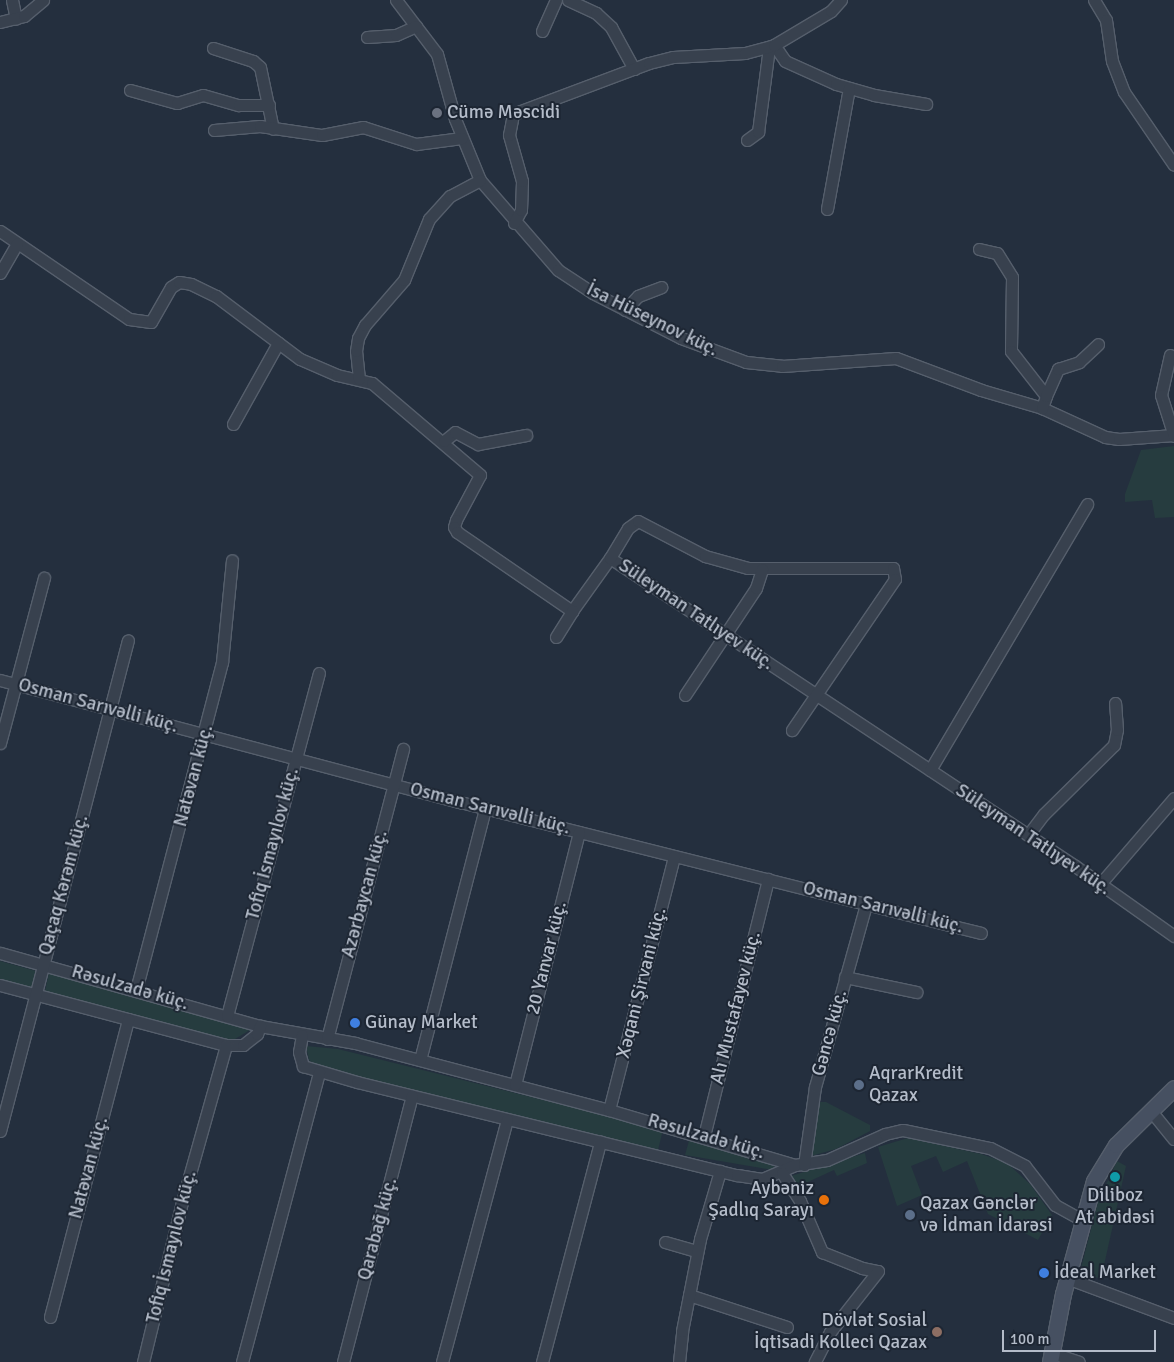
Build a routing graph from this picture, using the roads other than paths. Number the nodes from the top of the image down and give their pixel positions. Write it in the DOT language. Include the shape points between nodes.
graph roads {
  1 [pos="12,0"];
  2 [pos="43,0"];
  3 [pos="396,0"];
  4 [pos="556,0"];
  5 [pos="568,0"];
  6 [pos="841,0"];
  7 [pos="1094,0"];
  8 [pos="581,3"];
  9 [pos="16,19"];
  10 [pos="0,22"];
  11 [pos="416,26"];
  12 [pos="542,31"];
  13 [pos="367,38"];
  14 [pos="771,46"];
  15 [pos="213,48"];
  16 [pos="634,69"];
  17 [pos="848,88"];
  18 [pos="130,90"];
  19 [pos="926,104"];
  20 [pos="269,105"];
  21 [pos="273,129"];
  22 [pos="214,130"];
  23 [pos="462,138"];
  24 [pos="747,140"];
  25 [pos="1174,166"];
  26 [pos="480,180"];
  27 [pos="827,209"];
  28 [pos="514,223"];
  29 [pos="0,231"];
  30 [pos="17,243"];
  31 [pos="978,249"];
  32 [pos="0,272"];
  33 [pos="661,287"];
  34 [pos="625,310"];
  35 [pos="278,343"];
  36 [pos="1098,344"];
  37 [pos="1170,355"];
  38 [pos="359,379"];
  39 [pos="1046,396"];
  40 [pos="1042,408"];
  41 [pos="233,424"];
  42 [pos="526,435"];
  43 [pos="1174,436"];
  44 [pos="444,441"];
  45 [pos="1087,504"];
  46 [pos="610,558"];
  47 [pos="232,560"];
  48 [pos="762,570"];
  49 [pos="44,578"];
  50 [pos="572,611"];
  51 [pos="725,635"];
  52 [pos="556,636"];
  53 [pos="128,640"];
  54 [pos="319,673"];
  55 [pos="0,680"];
  56 [pos="15,684"];
  57 [pos="815,694"];
  58 [pos="685,695"];
  59 [pos="1114,703"];
  60 [pos="110,709"];
  61 [pos="792,730"];
  62 [pos="205,734"];
  63 [pos="0,743"];
  64 [pos="403,749"];
  65 [pos="296,759"];
  66 [pos="930,770"];
  67 [pos="393,784"];
  68 [pos="1174,798"];
  69 [pos="485,808"];
  70 [pos="578,832"];
  71 [pos="1028,835"];
  72 [pos="674,856"];
  73 [pos="768,879"];
  74 [pos="1100,884"];
  75 [pos="866,904"];
  76 [pos="981,933"];
  77 [pos="1174,936"];
  78 [pos="0,953"];
  79 [pos="43,964"];
  80 [pos="845,977"];
  81 [pos="0,985"];
  82 [pos="136,990"];
  83 [pos="916,992"];
  84 [pos="35,994"];
  85 [pos="227,1016"];
  86 [pos="128,1019"];
  87 [pos="260,1026"];
  88 [pos="302,1035"];
  89 [pos="327,1039"];
  90 [pos="226,1045"];
  91 [pos="420,1060"];
  92 [pos="319,1072"];
  93 [pos="514,1085"];
  94 [pos="1174,1088"];
  95 [pos="412,1096"];
  96 [pos="609,1110"];
  97 [pos="1151,1111"];
  98 [pos="507,1120"];
  99 [pos="0,1131"];
  100 [pos="704,1136"];
  101 [pos="1174,1139"];
  102 [pos="600,1142"];
  103 [pos="799,1165"];
  104 [pos="720,1171"];
  105 [pos="782,1173"];
  106 [pos="1082,1220"];
  107 [pos="665,1242"];
  108 [pos="697,1251"];
  109 [pos="1067,1278"];
  110 [pos="689,1296"];
  111 [pos="50,1317"];
  112 [pos="1174,1318"];
  113 [pos="786,1327"];
  114 [pos="1051,1357"];
  115 [pos="143,1362"];
  116 [pos="242,1362"];
  117 [pos="343,1362"];
  118 [pos="442,1362"];
  119 [pos="542,1362"];
  120 [pos="679,1362"];
  121 [pos="815,1362"];
  122 [pos="1079,1362"];
  1 -- 9 [label="street"];
  2 -- 9 [label="street"];
  3 -- 11 [label="street, İsa Hüseynov küç."];
  4 -- 12 [label="street"];
  5 -- 8 [label="street"];
  6 -- 14 [label="street" via="831,11"];
  7 -- 25 [label="street" via="1106,20 1112,61 1124,92"];
  8 -- 16 [label="street" via="611,27"];
  9 -- 10 [label="street"];
  11 -- 13 [label="street" via="396,35"];
  11 -- 23 [label="street, İsa Hüseynov küç." via="437,54"];
  14 -- 16 [label="street" via="745,52 673,57"];
  14 -- 17 [label="street" via="794,67"];
  14 -- 24 [label="street" via="758,132"];
  15 -- 20 [label="street" via="253,61 260,67"];
  16 -- 28 [label="street" via="513,114 509,134 522,181 521,210"];
  17 -- 19 [label="street"];
  17 -- 27 [label="street"];
  18 -- 20 [label="street" via="177,103 203,95 238,105"];
  20 -- 21 [label="street"];
  21 -- 22 [label="street" via="244,126"];
  21 -- 23 [label="street" via="322,135 363,128 426,144"];
  23 -- 26 [label="street, İsa Hüseynov küç."];
  26 -- 28 [label="street, İsa Hüseynov küç."];
  26 -- 38 [label="street" via="450,196 429,219 404,280 365,325 358,338"];
  28 -- 34 [label="street, İsa Hüseynov küç." via="558,270"];
  29 -- 30 [label="street"];
  30 -- 32 [label="street"];
  30 -- 35 [label="street" via="56,266 112,310 129,319 151,322 171,287 179,282 216,296"];
  31 -- 39 [label="street" via="997,253 1008,269 1013,295 1011,351"];
  33 -- 34 [label="street" via="638,296"];
  34 -- 40 [label="street, İsa Hüseynov küç." via="681,338 746,362 782,366 896,358 981,390"];
  35 -- 38 [label="street" via="318,369"];
  35 -- 41 [label="street"];
  36 -- 39 [label="street" via="1079,362 1058,369"];
  37 -- 43 [label="street" via="1161,395"];
  38 -- 44 [label="street" via="372,383"];
  39 -- 40 [label="street"];
  40 -- 43 [label="street, İsa Hüseynov küç." via="1105,437"];
  42 -- 44 [label="street" via="478,444 455,432"];
  44 -- 50 [label="street" via="480,474 456,520 456,532"];
  45 -- 66 [label="street"];
  46 -- 48 [label="street" via="628,528 638,521 705,556"];
  46 -- 50 [label="street, Süleyman Tatlıyev küç."];
  46 -- 51 [label="street, Süleyman Tatlıyev küç."];
  47 -- 62 [label="street, Natəvan küç." via="226,642"];
  48 -- 51 [label="street" via="756,588"];
  48 -- 57 [label="street" via="889,566 896,573 895,579"];
  49 -- 56 [label="street"];
  50 -- 52 [label="street, Süleyman Tatlıyev küç."];
  51 -- 57 [label="street, Süleyman Tatlıyev küç."];
  51 -- 58 [label="street"];
  53 -- 60 [label="street, Qaçaq Kərəm küç."];
  54 -- 65 [label="street, Tofiq İsmayılov küç."];
  55 -- 56 [label="street, Osman Sarıvəlli küç."];
  56 -- 60 [label="street, Osman Sarıvəlli küç."];
  56 -- 63 [label="street"];
  57 -- 61 [label="street"];
  57 -- 66 [label="street, Süleyman Tatlıyev küç."];
  59 -- 71 [label="street" via="1114,745 1044,814"];
  60 -- 62 [label="street, Osman Sarıvəlli küç."];
  60 -- 79 [label="street, Qaçaq Kərəm küç."];
  62 -- 65 [label="street, Osman Sarıvəlli küç."];
  62 -- 82 [label="street, Natəvan küç."];
  64 -- 67 [label="street, Azərbaycan küç."];
  65 -- 67 [label="street, Osman Sarıvəlli küç."];
  65 -- 85 [label="street, Tofiq İsmayılov küç."];
  66 -- 71 [label="street, Süleyman Tatlıyev küç."];
  67 -- 69 [label="street, Osman Sarıvəlli küç."];
  67 -- 89 [label="street, Azərbaycan küç."];
  68 -- 74 [label="street"];
  69 -- 70 [label="street, Osman Sarıvəlli küç."];
  69 -- 91 [label="street"];
  70 -- 72 [label="street, Osman Sarıvəlli küç."];
  70 -- 93 [label="street, 20 Yanvar küç."];
  71 -- 74 [label="street, Süleyman Tatlıyev küç."];
  72 -- 73 [label="street, Osman Sarıvəlli küç."];
  72 -- 96 [label="street, Xəqani Şirvani küç."];
  73 -- 75 [label="street, Osman Sarıvəlli küç."];
  73 -- 100 [label="street, Alı Mustafayev küç."];
  74 -- 77 [label="street, Süleyman Tatlıyev küç."];
  75 -- 76 [label="street, Osman Sarıvəlli küç."];
  75 -- 80 [label="street, Gəncə küç."];
  78 -- 79 [label="street, Rəsulzadə küç."];
  79 -- 82 [label="street, Rəsulzadə küç."];
  79 -- 84 [label="street, Qaçaq Kərəm küç."];
  80 -- 83 [label="street"];
  80 -- 103 [label="street, Gəncə küç." via="815,1087"];
  81 -- 84 [label="street"];
  82 -- 85 [label="street, Rəsulzadə küç."];
  84 -- 86 [label="street"];
  84 -- 99 [label="street, Qaçaq Kərəm küç."];
  85 -- 87 [label="street, Rəsulzadə küç."];
  86 -- 90 [label="street"];
  86 -- 111 [label="street, Natəvan küç."];
  87 -- 88 [label="street, Rəsulzadə küç."];
  87 -- 90 [label="street" via="257,1034 243,1045"];
  88 -- 89 [label="street, Rəsulzadə küç."];
  88 -- 92 [label="street" via="300,1062"];
  89 -- 91 [label="street, Rəsulzadə küç."];
  90 -- 115 [label="street, Tofiq İsmayılov küç." via="182,1202"];
  91 -- 93 [label="street, Rəsulzadə küç."];
  92 -- 95 [label="street"];
  92 -- 116 [label="street"];
  93 -- 96 [label="street, Rəsulzadə küç."];
  94 -- 97 [label="main road"];
  95 -- 98 [label="street"];
  95 -- 117 [label="street, Qarabağ küç."];
  96 -- 100 [label="street, Rəsulzadə küç."];
  97 -- 101 [label="street"];
  97 -- 106 [label="main road" via="1104,1162"];
  98 -- 102 [label="street"];
  98 -- 118 [label="street"];
  100 -- 103 [label="street, Rəsulzadə küç."];
  102 -- 104 [label="street"];
  102 -- 119 [label="street"];
  103 -- 105 [label="street"];
  103 -- 106 [label="street" via="827,1160 885,1134 913,1131 1008,1155 1034,1174 1054,1205"];
  104 -- 105 [label="street" via="762,1179"];
  104 -- 108 [label="street"];
  105 -- 121 [label="street" via="800,1201 822,1252 878,1271 830,1332"];
  106 -- 109 [label="main road"];
  107 -- 108 [label="street"];
  108 -- 110 [label="street"];
  109 -- 112 [label="street"];
  109 -- 114 [label="main road"];
  110 -- 113 [label="street"];
  110 -- 120 [label="street"];
  114 -- 122 [label="street"];
}
